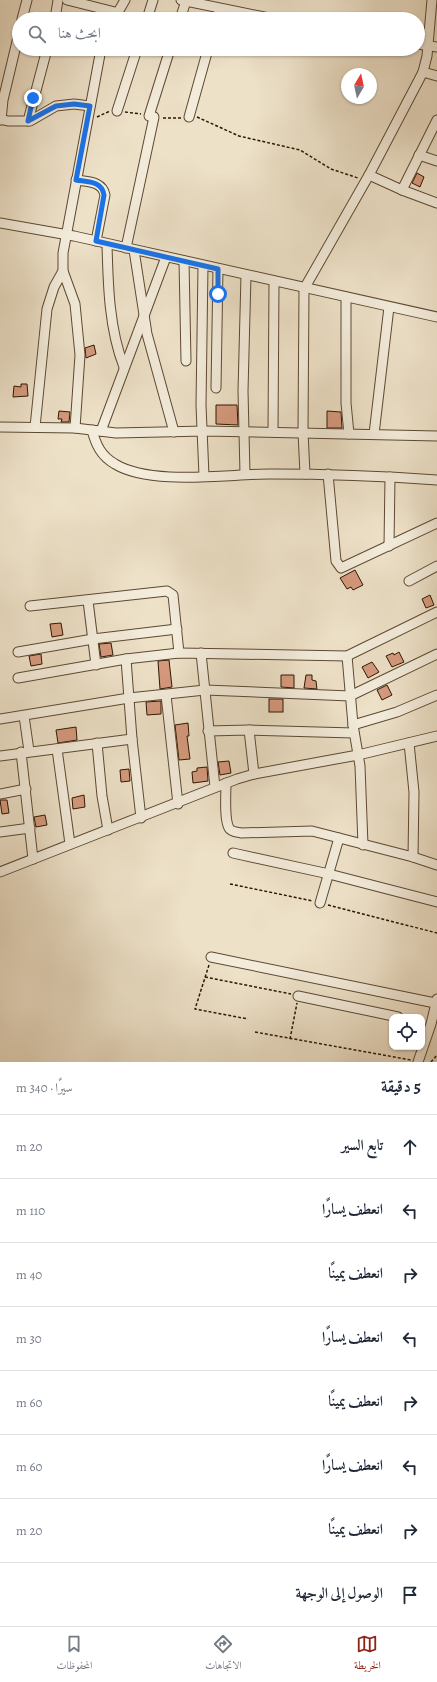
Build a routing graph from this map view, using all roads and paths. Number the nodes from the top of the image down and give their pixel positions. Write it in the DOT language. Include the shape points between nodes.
graph roads {
  1 [pos="27,0"];
  2 [pos="58,0"];
  3 [pos="67,0"];
  4 [pos="125,0"];
  5 [pos="153,0"];
  6 [pos="432,0"];
  7 [pos="184,1"];
  8 [pos="98,4"];
  9 [pos="220,9"];
  10 [pos="24,12"];
  11 [pos="56,12"];
  12 [pos="110,12"];
  13 [pos="118,12"];
  14 [pos="149,12"];
  15 [pos="182,12"];
  16 [pos="219,12"];
  17 [pos="236,12"];
  18 [pos="432,47"];
  19 [pos="14,56"];
  20 [pos="45,56"];
  21 [pos="100,56"];
  22 [pos="135,56"];
  23 [pos="168,56"];
  24 [pos="206,56"];
  25 [pos="423,72"];
  26 [pos="437,76"];
  27 [pos="90,106"];
  28 [pos="117,111"];
  29 [pos="152,116"];
  30 [pos="189,117"];
  31 [pos="1,119"];
  32 [pos="437,120"];
  33 [pos="28,121"];
  34 [pos="86,123"];
  35 [pos="419,155"];
  36 [pos="437,161"];
  37 [pos="367,178"];
  38 [pos="76,180"];
  39 [pos="402,190"];
  40 [pos="437,203"];
  41 [pos="0,223"];
  42 [pos="66,235"];
  43 [pos="96,241"];
  44 [pos="107,244"];
  45 [pos="130,249"];
  46 [pos="166,257"];
  47 [pos="184,261"];
  48 [pos="203,266"];
  49 [pos="218,269"];
  50 [pos="63,271"];
  51 [pos="246,275"];
  52 [pos="274,282"];
  53 [pos="304,289"];
  54 [pos="346,297"];
  55 [pos="389,307"];
  56 [pos="144,315"];
  57 [pos="437,318"];
  58 [pos="186,361"];
  59 [pos="124,367"];
  60 [pos="216,388"];
  61 [pos="0,427"];
  62 [pos="35,428"];
  63 [pos="75,428"];
  64 [pos="96,431"];
  65 [pos="202,431"];
  66 [pos="174,432"];
  67 [pos="245,432"];
  68 [pos="273,432"];
  69 [pos="303,432"];
  70 [pos="349,434"];
  71 [pos="374,434"];
  72 [pos="437,438"];
  73 [pos="245,474"];
  74 [pos="306,474"];
  75 [pos="328,474"];
  76 [pos="204,476"];
  77 [pos="390,477"];
  78 [pos="437,480"];
  79 [pos="437,523"];
  80 [pos="389,546"];
  81 [pos="437,566"];
  82 [pos="409,580"];
  83 [pos="88,601"];
  84 [pos="30,606"];
  85 [pos="437,612"];
  86 [pos="177,628"];
  87 [pos="93,639"];
  88 [pos="18,652"];
  89 [pos="179,653"];
  90 [pos="200,653"];
  91 [pos="437,654"];
  92 [pos="346,656"];
  93 [pos="126,659"];
  94 [pos="96,665"];
  95 [pos="18,678"];
  96 [pos="205,690"];
  97 [pos="166,695"];
  98 [pos="437,695"];
  99 [pos="350,696"];
  100 [pos="129,698"];
  101 [pos="24,716"];
  102 [pos="0,719"];
  103 [pos="353,729"];
  104 [pos="249,730"];
  105 [pos="208,731"];
  106 [pos="437,736"];
  107 [pos="132,739"];
  108 [pos="97,743"];
  109 [pos="409,743"];
  110 [pos="57,749"];
  111 [pos="25,752"];
  112 [pos="358,755"];
  113 [pos="0,756"];
  114 [pos="254,774"];
  115 [pos="226,783"];
  116 [pos="216,787"];
  117 [pos="26,789"];
  118 [pos="0,794"];
  119 [pos="178,804"];
  120 [pos="141,818"];
  121 [pos="30,828"];
  122 [pos="108,830"];
  123 [pos="0,832"];
  124 [pos="339,838"];
  125 [pos="70,844"];
  126 [pos="363,844"];
  127 [pos="233,853"];
  128 [pos="413,857"];
  129 [pos="33,859"];
  130 [pos="437,865"];
  131 [pos="0,872"];
  132 [pos="329,874"];
  133 [pos="230,884"];
  134 [pos="437,902"];
  135 [pos="320,903"];
  136 [pos="437,933"];
  137 [pos="211,958"];
  138 [pos="205,977"];
  139 [pos="298,996"];
  140 [pos="436,1001"];
  141 [pos="389,1015"];
  142 [pos="248,1019"];
  143 [pos="427,1023"];
  144 [pos="255,1032"];
  145 [pos="290,1039"];
  146 [pos="437,1055"];
  147 [pos="418,1062"];
  148 [pos="431,1062"];
  1 -- 10 [label="street"];
  2 -- 11 [label="street"];
  3 -- 8 [label="street"];
  4 -- 13 [label="street"];
  5 -- 14 [label="street"];
  6 -- 18 [label="street"];
  7 -- 9 [label="street"];
  7 -- 15 [label="street"];
  8 -- 12 [label="street"];
  9 -- 16 [label="street"];
  9 -- 17 [label="street"];
  18 -- 25 [label="street"];
  19 -- 31 [label="street"];
  20 -- 33 [label="street"];
  21 -- 27 [label="street"];
  22 -- 28 [label="street"];
  23 -- 29 [label="street"];
  24 -- 30 [label="street"];
  25 -- 26 [label="street"];
  25 -- 37 [label="street"];
  27 -- 33 [label="street" via="56,106"];
  27 -- 34 [label="street"];
  28 -- 29 [label="path"];
  28 -- 34 [label="path" via="103,113"];
  29 -- 30 [label="path" via="167,119"];
  29 -- 45 [label="street"];
  30 -- 37 [label="path" via="199,117 239,136 300,150 331,169"];
  31 -- 33 [label="street"];
  32 -- 35 [label="street"];
  34 -- 38 [label="street"];
  35 -- 36 [label="street"];
  35 -- 39 [label="street"];
  37 -- 39 [label="street"];
  37 -- 53 [label="street"];
  38 -- 42 [label="street"];
  38 -- 43 [label="street" via="95,183 104,190"];
  39 -- 40 [label="street"];
  41 -- 42 [label="street"];
  42 -- 43 [label="street"];
  42 -- 50 [label="street"];
  43 -- 44 [label="street"];
  44 -- 45 [label="street"];
  44 -- 59 [label="street" via="108,280 117,348"];
  45 -- 46 [label="street"];
  45 -- 56 [label="street"];
  46 -- 47 [label="street"];
  46 -- 56 [label="street"];
  47 -- 48 [label="street"];
  47 -- 58 [label="street"];
  48 -- 49 [label="street"];
  48 -- 65 [label="street"];
  49 -- 51 [label="street"];
  49 -- 60 [label="street"];
  50 -- 62 [label="street" via="54,287 47,309"];
  50 -- 63 [label="street" via="74,304 80,355"];
  51 -- 52 [label="street"];
  51 -- 67 [label="street" via="243,391"];
  52 -- 53 [label="street"];
  52 -- 68 [label="street"];
  53 -- 54 [label="street"];
  53 -- 69 [label="street"];
  54 -- 55 [label="street"];
  54 -- 70 [label="street" via="346,403"];
  55 -- 57 [label="street"];
  55 -- 71 [label="street"];
  56 -- 59 [label="street"];
  56 -- 66 [label="street"];
  59 -- 64 [label="street"];
  61 -- 62 [label="street"];
  62 -- 63 [label="street"];
  63 -- 64 [label="street"];
  64 -- 66 [label="street"];
  64 -- 76 [label="street" via="98,450 115,465 145,474"];
  65 -- 66 [label="street"];
  65 -- 67 [label="street"];
  65 -- 76 [label="street"];
  67 -- 68 [label="street"];
  67 -- 73 [label="street"];
  68 -- 69 [label="street"];
  69 -- 70 [label="street"];
  69 -- 74 [label="street"];
  70 -- 71 [label="street"];
  71 -- 72 [label="street"];
  73 -- 74 [label="street"];
  73 -- 76 [label="street"];
  74 -- 75 [label="street"];
  75 -- 77 [label="street"];
  75 -- 80 [label="street" via="338,566 346,567"];
  77 -- 78 [label="street"];
  77 -- 80 [label="street"];
  79 -- 80 [label="street"];
  81 -- 82 [label="street"];
  83 -- 84 [label="street"];
  83 -- 86 [label="street" via="167,591 173,595"];
  83 -- 87 [label="street"];
  85 -- 92 [label="street"];
  86 -- 87 [label="street"];
  86 -- 89 [label="street"];
  87 -- 88 [label="street"];
  87 -- 94 [label="street"];
  89 -- 90 [label="street"];
  89 -- 93 [label="street"];
  90 -- 92 [label="street"];
  90 -- 96 [label="street"];
  91 -- 99 [label="street"];
  92 -- 99 [label="street"];
  93 -- 94 [label="street"];
  93 -- 100 [label="street"];
  94 -- 95 [label="street"];
  96 -- 97 [label="street"];
  96 -- 99 [label="street"];
  96 -- 105 [label="street"];
  97 -- 100 [label="street"];
  97 -- 119 [label="street"];
  98 -- 103 [label="street"];
  99 -- 103 [label="street"];
  100 -- 101 [label="street"];
  100 -- 107 [label="street"];
  101 -- 102 [label="street"];
  101 -- 111 [label="street"];
  103 -- 104 [label="street"];
  103 -- 112 [label="street"];
  104 -- 105 [label="street"];
  104 -- 114 [label="street"];
  105 -- 116 [label="street"];
  106 -- 109 [label="street"];
  107 -- 108 [label="street"];
  107 -- 120 [label="street"];
  108 -- 110 [label="street"];
  108 -- 122 [label="street"];
  109 -- 112 [label="street"];
  109 -- 128 [label="street" via="414,792"];
  110 -- 111 [label="street"];
  110 -- 125 [label="street"];
  111 -- 113 [label="street"];
  111 -- 117 [label="street"];
  112 -- 114 [label="street"];
  112 -- 126 [label="street" via="362,789"];
  114 -- 115 [label="street"];
  115 -- 116 [label="street"];
  115 -- 124 [label="street" via="227,821 232,831 312,831"];
  116 -- 119 [label="street"];
  117 -- 118 [label="street"];
  117 -- 121 [label="street"];
  119 -- 120 [label="street"];
  120 -- 122 [label="street"];
  121 -- 123 [label="street"];
  121 -- 129 [label="street"];
  122 -- 125 [label="street"];
  124 -- 126 [label="street"];
  124 -- 132 [label="street"];
  125 -- 129 [label="street"];
  126 -- 128 [label="street"];
  127 -- 132 [label="street"];
  128 -- 130 [label="street"];
  129 -- 131 [label="street"];
  132 -- 134 [label="street"];
  132 -- 135 [label="street"];
  133 -- 135 [label="path"];
  135 -- 136 [label="path"];
  137 -- 138 [label="path"];
  137 -- 140 [label="street"];
  138 -- 139 [label="path"];
  138 -- 142 [label="path" via="195,1008"];
  139 -- 141 [label="street"];
  139 -- 145 [label="path"];
  140 -- 143 [label="street"];
  143 -- 147 [label="street"];
  144 -- 145 [label="path"];
  145 -- 147 [label="path"];
  146 -- 148 [label="path"];
}
